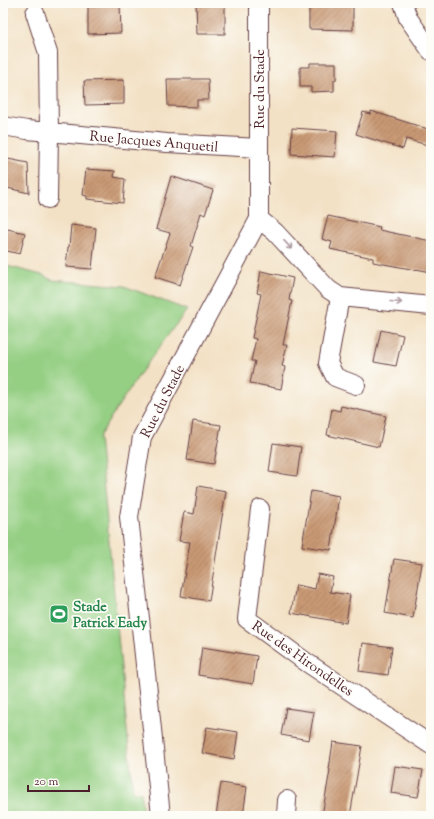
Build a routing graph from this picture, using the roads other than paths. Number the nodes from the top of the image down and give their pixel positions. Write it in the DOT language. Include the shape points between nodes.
graph roads {
  1 [pos="259,3"];
  2 [pos="403,3"];
  3 [pos="35,13"];
  4 [pos="431,51"];
  5 [pos="3,126"];
  6 [pos="49,132"];
  7 [pos="259,148"];
  8 [pos="48,199"];
  9 [pos="259,219"];
  10 [pos="340,297"];
  11 [pos="431,306"];
  12 [pos="356,385"];
  13 [pos="260,509"];
  14 [pos="431,745"];
  15 [pos="161,816"];
  1 -- 7 [label="street, Rue du Stade"];
  2 -- 4 [label="street" via="408,18"];
  3 -- 6 [label="street" via="48,53"];
  5 -- 6 [label="street, Rue Jacques Anquetil"];
  6 -- 7 [label="street, Rue Jacques Anquetil" via="167,143"];
  6 -- 8 [label="street"];
  7 -- 9 [label="street, Rue du Stade"];
  9 -- 10 [label="street, one-way" via="276,232 328,289"];
  9 -- 15 [label="street, Rue du Stade" via="142,437 129,517"];
  10 -- 11 [label="street, one-way"];
  10 -- 12 [label="street" via="328,363 335,377"];
  13 -- 14 [label="street, Rue des Hirondelles" via="247,619 306,662"];
}
